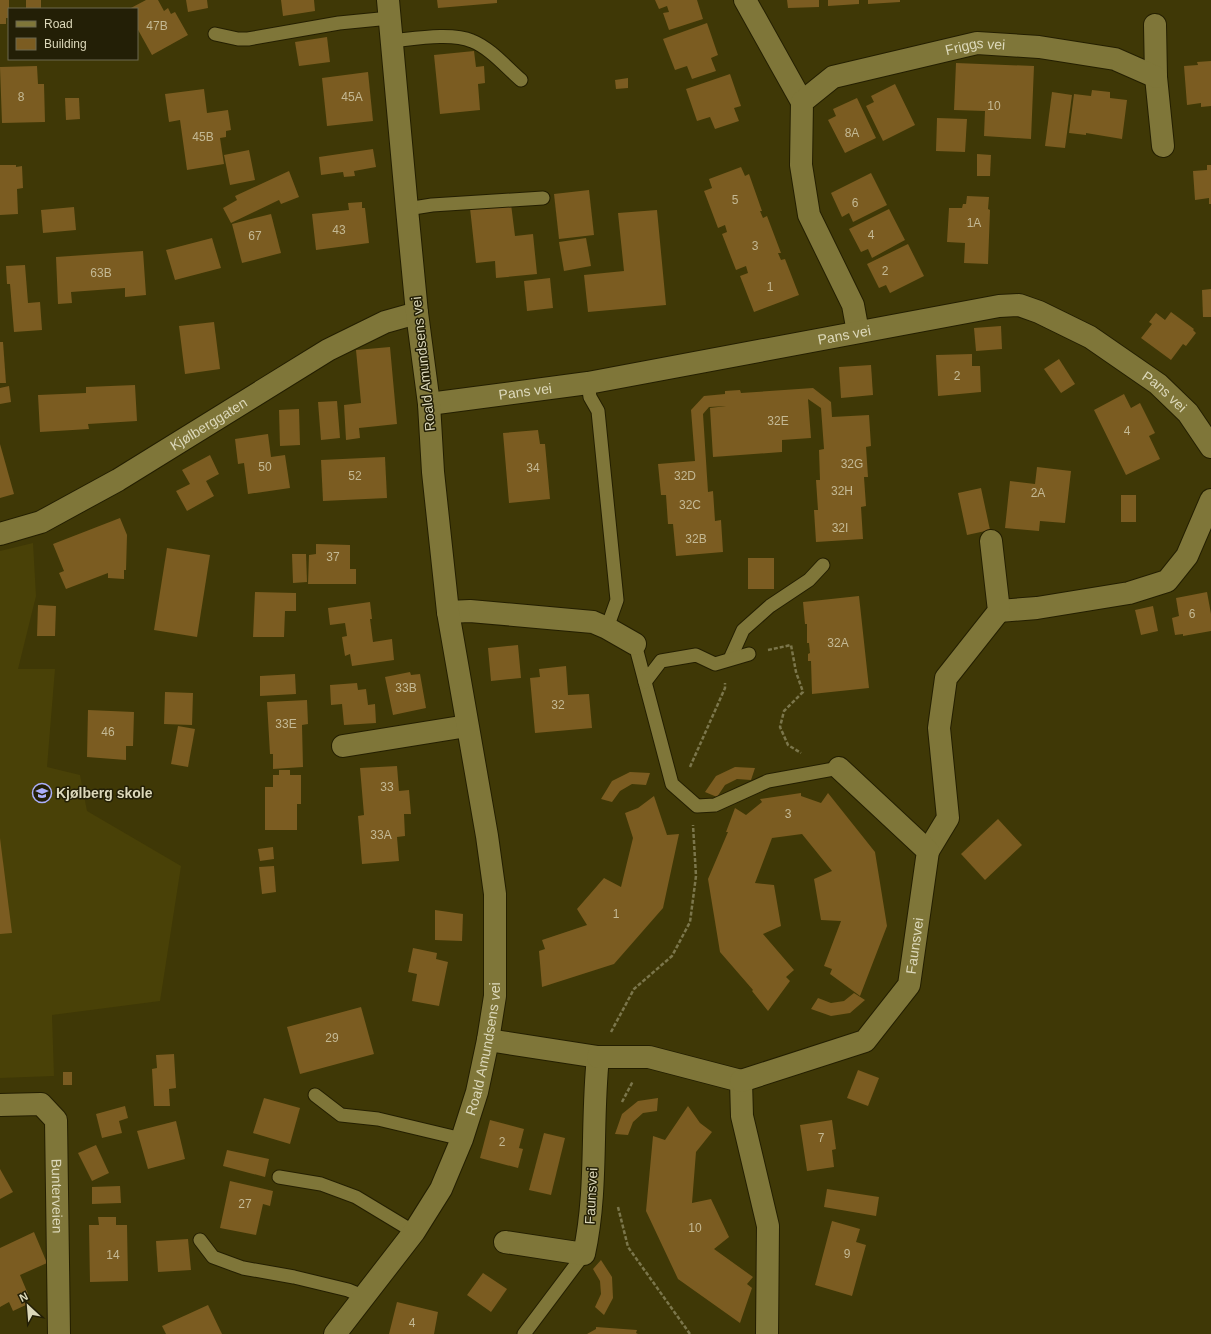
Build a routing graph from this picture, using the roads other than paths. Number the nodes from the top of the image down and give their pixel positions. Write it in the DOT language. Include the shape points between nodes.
graph roads {
  1 [pos="745,0"];
  2 [pos="389,9"];
  3 [pos="1155,25"];
  4 [pos="215,34"];
  5 [pos="391,41"];
  6 [pos="1156,77"];
  7 [pos="521,80"];
  8 [pos="802,102"];
  9 [pos="1163,146"];
  10 [pos="543,198"];
  11 [pos="407,209"];
  12 [pos="417,313"];
  13 [pos="858,332"];
  14 [pos="588,383"];
  15 [pos="429,404"];
  16 [pos="1211,448"];
  17 [pos="1211,500"];
  18 [pos="0,534"];
  19 [pos="990,540"];
  20 [pos="823,565"];
  21 [pos="999,610"];
  22 [pos="448,612"];
  23 [pos="607,628"];
  24 [pos="635,644"];
  25 [pos="750,654"];
  26 [pos="726,660"];
  27 [pos="645,682"];
  28 [pos="467,726"];
  29 [pos="343,746"];
  30 [pos="834,768"];
  31 [pos="928,851"];
  32 [pos="488,1040"];
  33 [pos="598,1057"];
  34 [pos="741,1081"];
  35 [pos="315,1095"];
  36 [pos="0,1105"];
  37 [pos="462,1138"];
  38 [pos="279,1177"];
  39 [pos="414,1232"];
  40 [pos="200,1240"];
  41 [pos="505,1242"];
  42 [pos="584,1254"];
  43 [pos="365,1297"];
  44 [pos="59,1334"];
  45 [pos="335,1334"];
  46 [pos="524,1334"];
  47 [pos="767,1334"];
  1 -- 8 [label="street"];
  2 -- 4 [label="lane" via="339,23 248,39"];
  2 -- 5 [label="street, Roald Amundsens vei"];
  3 -- 6 [label="street"];
  5 -- 7 [label="lane" via="430,38 472,40"];
  5 -- 11 [label="street, Roald Amundsens vei"];
  6 -- 8 [label="street, Friggs vei" via="1115,59 1039,47 977,43 833,77"];
  6 -- 9 [label="street"];
  8 -- 13 [label="street" via="801,165 809,215 853,305"];
  10 -- 11 [label="lane"];
  11 -- 12 [label="street, Roald Amundsens vei"];
  12 -- 15 [label="street, Roald Amundsens vei"];
  12 -- 18 [label="street, Kjølberggaten" via="385,322 328,350 118,480 41,522"];
  13 -- 14 [label="street, Pans vei"];
  13 -- 16 [label="street, Pans vei" via="998,306 1019,305 1090,337 1158,384 1188,413"];
  14 -- 15 [label="street, Pans vei"];
  14 -- 23 [label="lane" via="590,397 598,410 617,600"];
  15 -- 22 [label="street, Roald Amundsens vei" via="433,472"];
  17 -- 21 [label="street" via="1187,556 1167,581 1129,594 1036,608"];
  19 -- 21 [label="street"];
  20 -- 26 [label="lane" via="809,580 770,606 743,630"];
  21 -- 31 [label="street" via="946,678 939,728 948,818"];
  22 -- 23 [label="street" via="470,611 593,622"];
  22 -- 28 [label="street, Roald Amundsens vei"];
  23 -- 24 [label="street"];
  24 -- 27 [label="lane"];
  25 -- 26 [label="lane"];
  26 -- 27 [label="lane" via="715,664 696,655 661,661"];
  27 -- 30 [label="lane" via="672,784 697,806 715,805 768,781"];
  28 -- 29 [label="street"];
  28 -- 32 [label="street, Roald Amundsens vei" via="496,894 495,996"];
  30 -- 31 [label="street"];
  31 -- 34 [label="street, Faunsvei" via="909,985 865,1041"];
  32 -- 33 [label="street"];
  32 -- 37 [label="street, Roald Amundsens vei" via="477,1092"];
  33 -- 34 [label="street" via="649,1057"];
  33 -- 42 [label="street, Faunsvei" via="590,1224"];
  34 -- 47 [label="street" via="742,1116 768,1226"];
  35 -- 37 [label="lane" via="341,1115 378,1119"];
  36 -- 44 [label="street, Bunterveien" via="41,1104 56,1120"];
  37 -- 39 [label="street, Roald Amundsens vei" via="441,1189"];
  38 -- 39 [label="lane" via="321,1184 356,1197"];
  39 -- 43 [label="street, Roald Amundsens vei"];
  40 -- 43 [label="lane" via="213,1257 243,1268 302,1279 348,1290"];
  41 -- 42 [label="street"];
  42 -- 46 [label="lane"];
  43 -- 45 [label="street, Roald Amundsens vei"];
}
